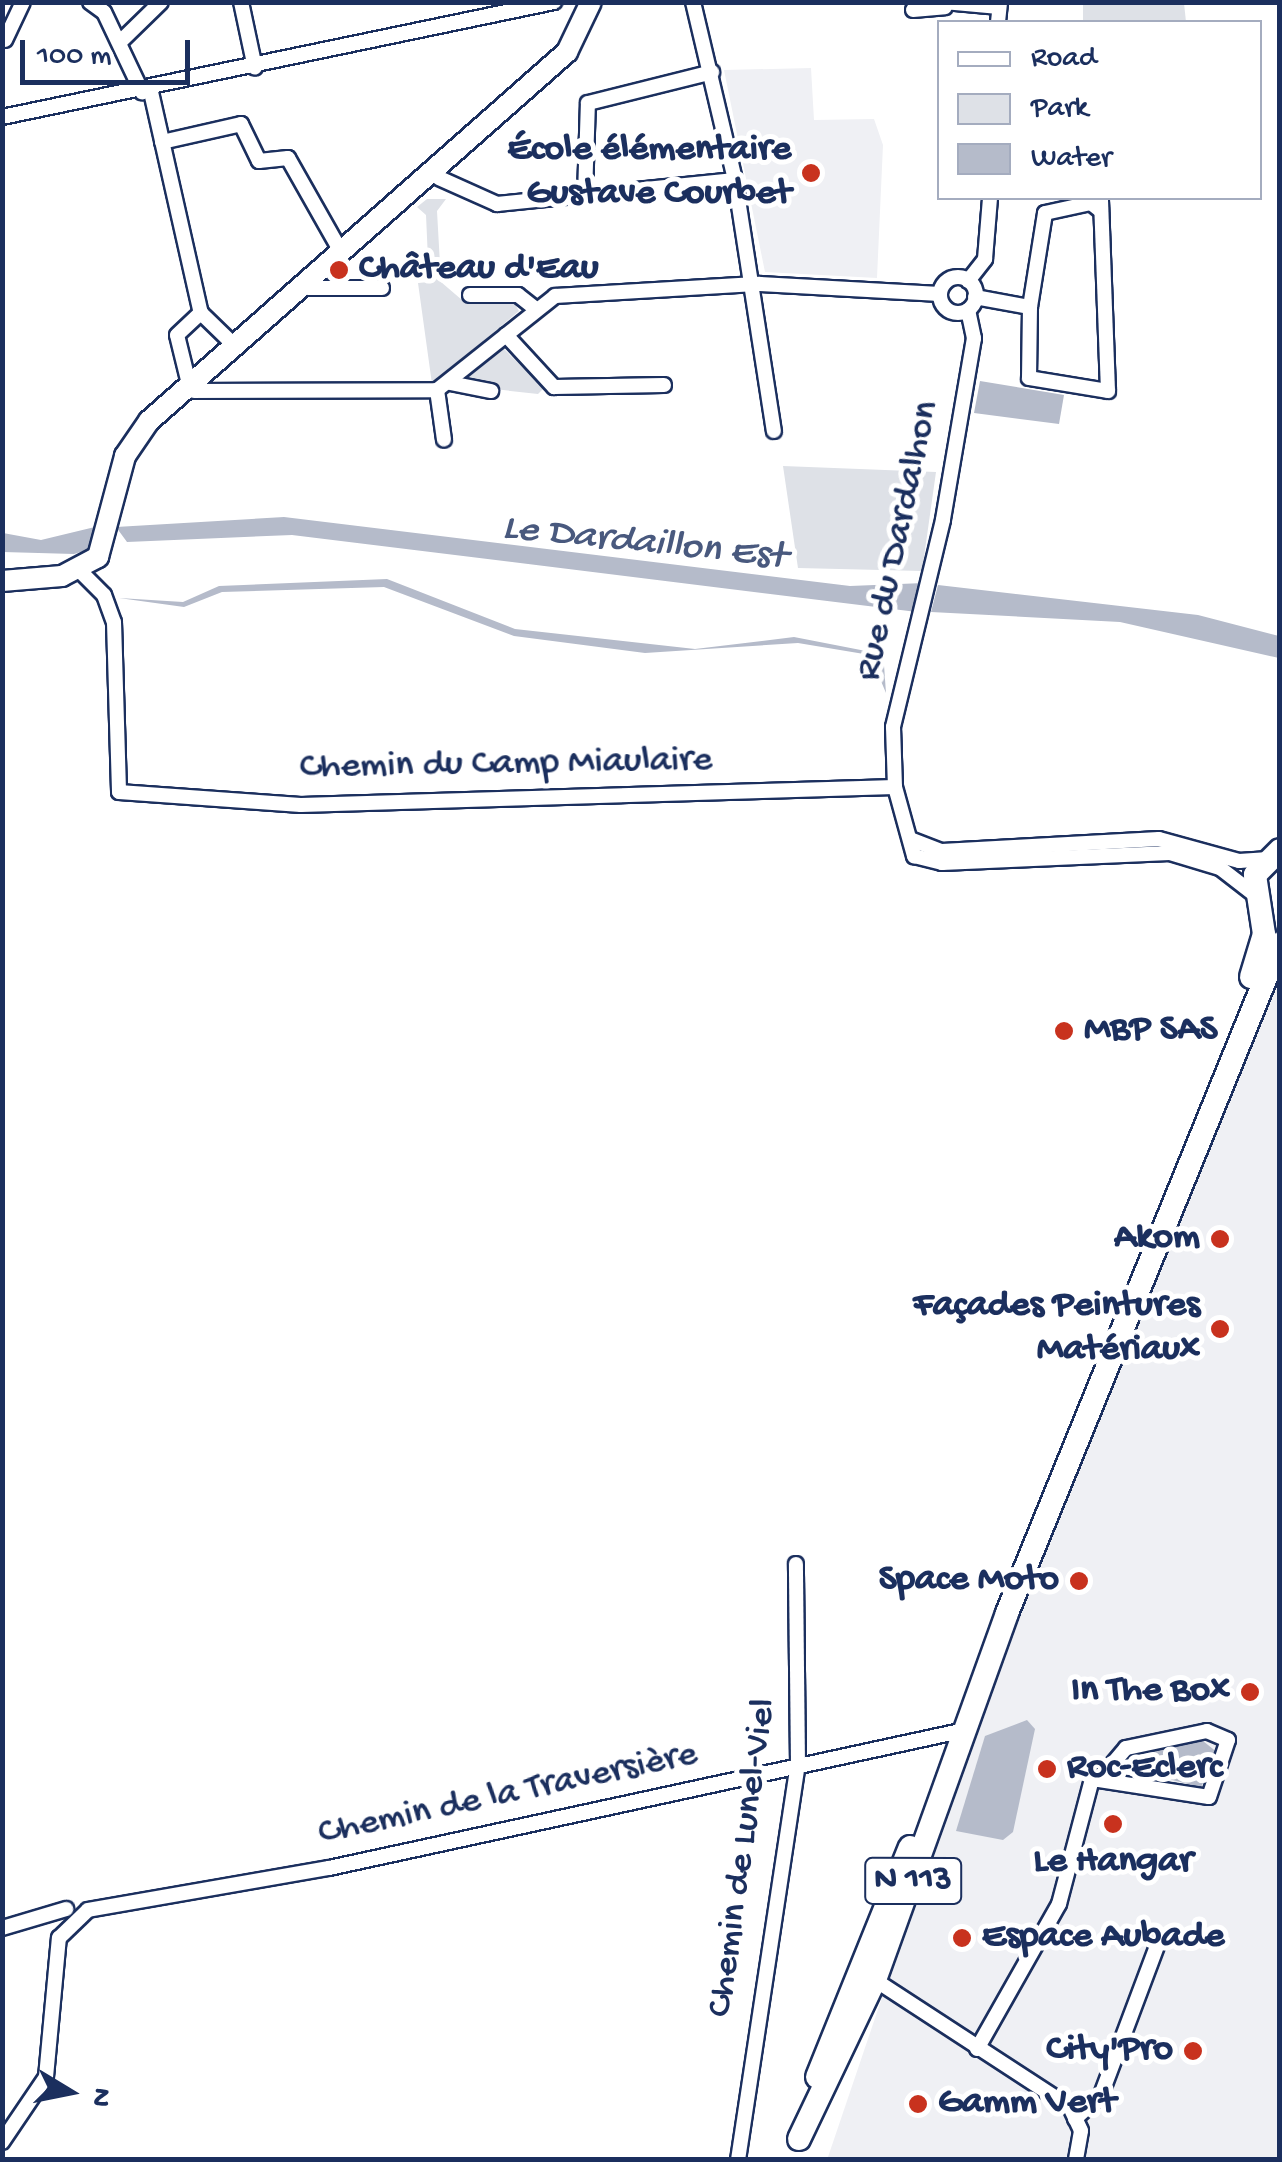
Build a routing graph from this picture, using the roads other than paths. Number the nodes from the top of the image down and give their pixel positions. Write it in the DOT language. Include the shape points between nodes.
graph roads {
  1 [pos="23,2"];
  2 [pos="90,2"];
  3 [pos="161,2"];
  4 [pos="241,2"];
  5 [pos="554,2"];
  6 [pos="577,2"];
  7 [pos="591,2"];
  8 [pos="693,2"];
  9 [pos="945,5"];
  10 [pos="913,10"];
  11 [pos="999,11"];
  12 [pos="5,40"];
  13 [pos="120,42"];
  14 [pos="562,53"];
  15 [pos="255,68"];
  16 [pos="712,72"];
  17 [pos="147,92"];
  18 [pos="2,117"];
  19 [pos="162,142"];
  20 [pos="436,174"];
  21 [pos="735,180"];
  22 [pos="585,196"];
  23 [pos="990,200"];
  24 [pos="1101,204"];
  25 [pos="340,250"];
  26 [pos="968,280"];
  27 [pos="306,286"];
  28 [pos="754,286"];
  29 [pos="382,288"];
  30 [pos="940,294"];
  31 [pos="470,295"];
  32 [pos="971,303"];
  33 [pos="1030,307"];
  34 [pos="536,309"];
  35 [pos="201,313"];
  36 [pos="506,334"];
  37 [pos="235,349"];
  38 [pos="664,385"];
  39 [pos="444,387"];
  40 [pos="191,388"];
  41 [pos="491,391"];
  42 [pos="774,431"];
  43 [pos="444,440"];
  44 [pos="79,570"];
  45 [pos="2,581"];
  46 [pos="896,787"];
  47 [pos="906,834"];
  48 [pos="1272,854"];
  49 [pos="1257,899"];
  50 [pos="1280,920"];
  51 [pos="1280,943"];
  52 [pos="1225,1063"];
  53 [pos="796,1564"];
  54 [pos="1007,1613"];
  55 [pos="956,1732"];
  56 [pos="798,1764"];
  57 [pos="1100,1780"];
  58 [pos="69,1912"];
  59 [pos="2,1928"];
  60 [pos="1157,1946"];
  61 [pos="867,1975"];
  62 [pos="977,2049"];
  63 [pos="1076,2118"];
  64 [pos="2,2142"];
  65 [pos="795,2149"];
  66 [pos="738,2160"];
  67 [pos="1076,2160"];
  1 -- 12 [label="street"];
  2 -- 13 [label="street"];
  3 -- 13 [label="street"];
  4 -- 15 [label="street"];
  5 -- 15 [label="street"];
  6 -- 14 [label="street"];
  7 -- 14 [label="street"];
  8 -- 16 [label="street"];
  9 -- 10 [label="street"];
  9 -- 11 [label="street"];
  13 -- 17 [label="street"];
  14 -- 20 [label="street"];
  15 -- 17 [label="street"];
  16 -- 21 [label="street"];
  16 -- 22 [label="street" via="588,103 580,145"];
  17 -- 18 [label="street"];
  17 -- 19 [label="street"];
  19 -- 25 [label="street" via="240,124 258,162 288,158"];
  19 -- 35 [label="street"];
  20 -- 22 [label="street" via="489,204"];
  20 -- 25 [label="street"];
  20 -- 27 [label="street"];
  21 -- 22 [label="street"];
  21 -- 28 [label="street"];
  23 -- 26 [label="street" via="985,260"];
  24 -- 33 [label="street" via="1045,212"];
  24 -- 33 [label="street" via="1108,390 1028,378"];
  25 -- 27 [label="street"];
  26 -- 30 [label="street" via="953,278"];
  26 -- 32 [label="street, Rue du Dardalhon"];
  27 -- 29 [label="street"];
  27 -- 37 [label="street"];
  28 -- 30 [label="street"];
  28 -- 34 [label="street" via="564,294"];
  28 -- 42 [label="street"];
  30 -- 32 [label="street" via="952,312"];
  31 -- 34 [label="street" via="518,294"];
  32 -- 33 [label="street"];
  32 -- 46 [label="street, Rue du Dardalhon" via="974,338 931,584 893,727"];
  34 -- 36 [label="street"];
  35 -- 37 [label="street"];
  35 -- 40 [label="street" via="177,335"];
  36 -- 38 [label="street" via="554,387"];
  36 -- 39 [label="street"];
  37 -- 40 [label="street"];
  39 -- 40 [label="street"];
  39 -- 41 [label="street"];
  39 -- 43 [label="street"];
  40 -- 44 [label="street" via="149,420 125,466 104,547"];
  44 -- 45 [label="street"];
  44 -- 46 [label="street, Chemin du Camp Miaulaire" via="104,595 114,622 119,792 301,805"];
  46 -- 47 [label="street, Rue du Dardalhon"];
  47 -- 48 [label="street" via="930,851 1159,838 1238,861"];
  47 -- 49 [label="street" via="926,863 1170,853 1220,868"];
  48 -- 49 [label="main road"];
  49 -- 50 [label="main road"];
  49 -- 52 [label="main road, N 113" via="1264,934"];
  51 -- 52 [label="main road, N 113"];
  52 -- 54 [label="main road, N 113"];
  53 -- 56 [label="street, Chemin de Lunel-Viel"];
  54 -- 55 [label="main road, N 113"];
  54 -- 61 [label="main road, N 113"];
  55 -- 56 [label="street, Chemin de la Traversière"];
  55 -- 61 [label="main road, N 113"];
  56 -- 58 [label="street, Chemin de la Traversière"];
  56 -- 66 [label="street, Chemin de Lunel-Viel"];
  57 -- 57 [label="street" via="1209,1797 1228,1740 1207,1731 1126,1748"];
  57 -- 62 [label="street" via="1092,1778 1059,1904"];
  58 -- 59 [label="street, Chemin de la Traversière"];
  58 -- 64 [label="street" via="55,1958 46,2077"];
  60 -- 63 [label="street" via="1102,2096"];
  61 -- 62 [label="street"];
  61 -- 65 [label="main road, N 113"];
  62 -- 63 [label="street"];
  63 -- 67 [label="street"];
}
